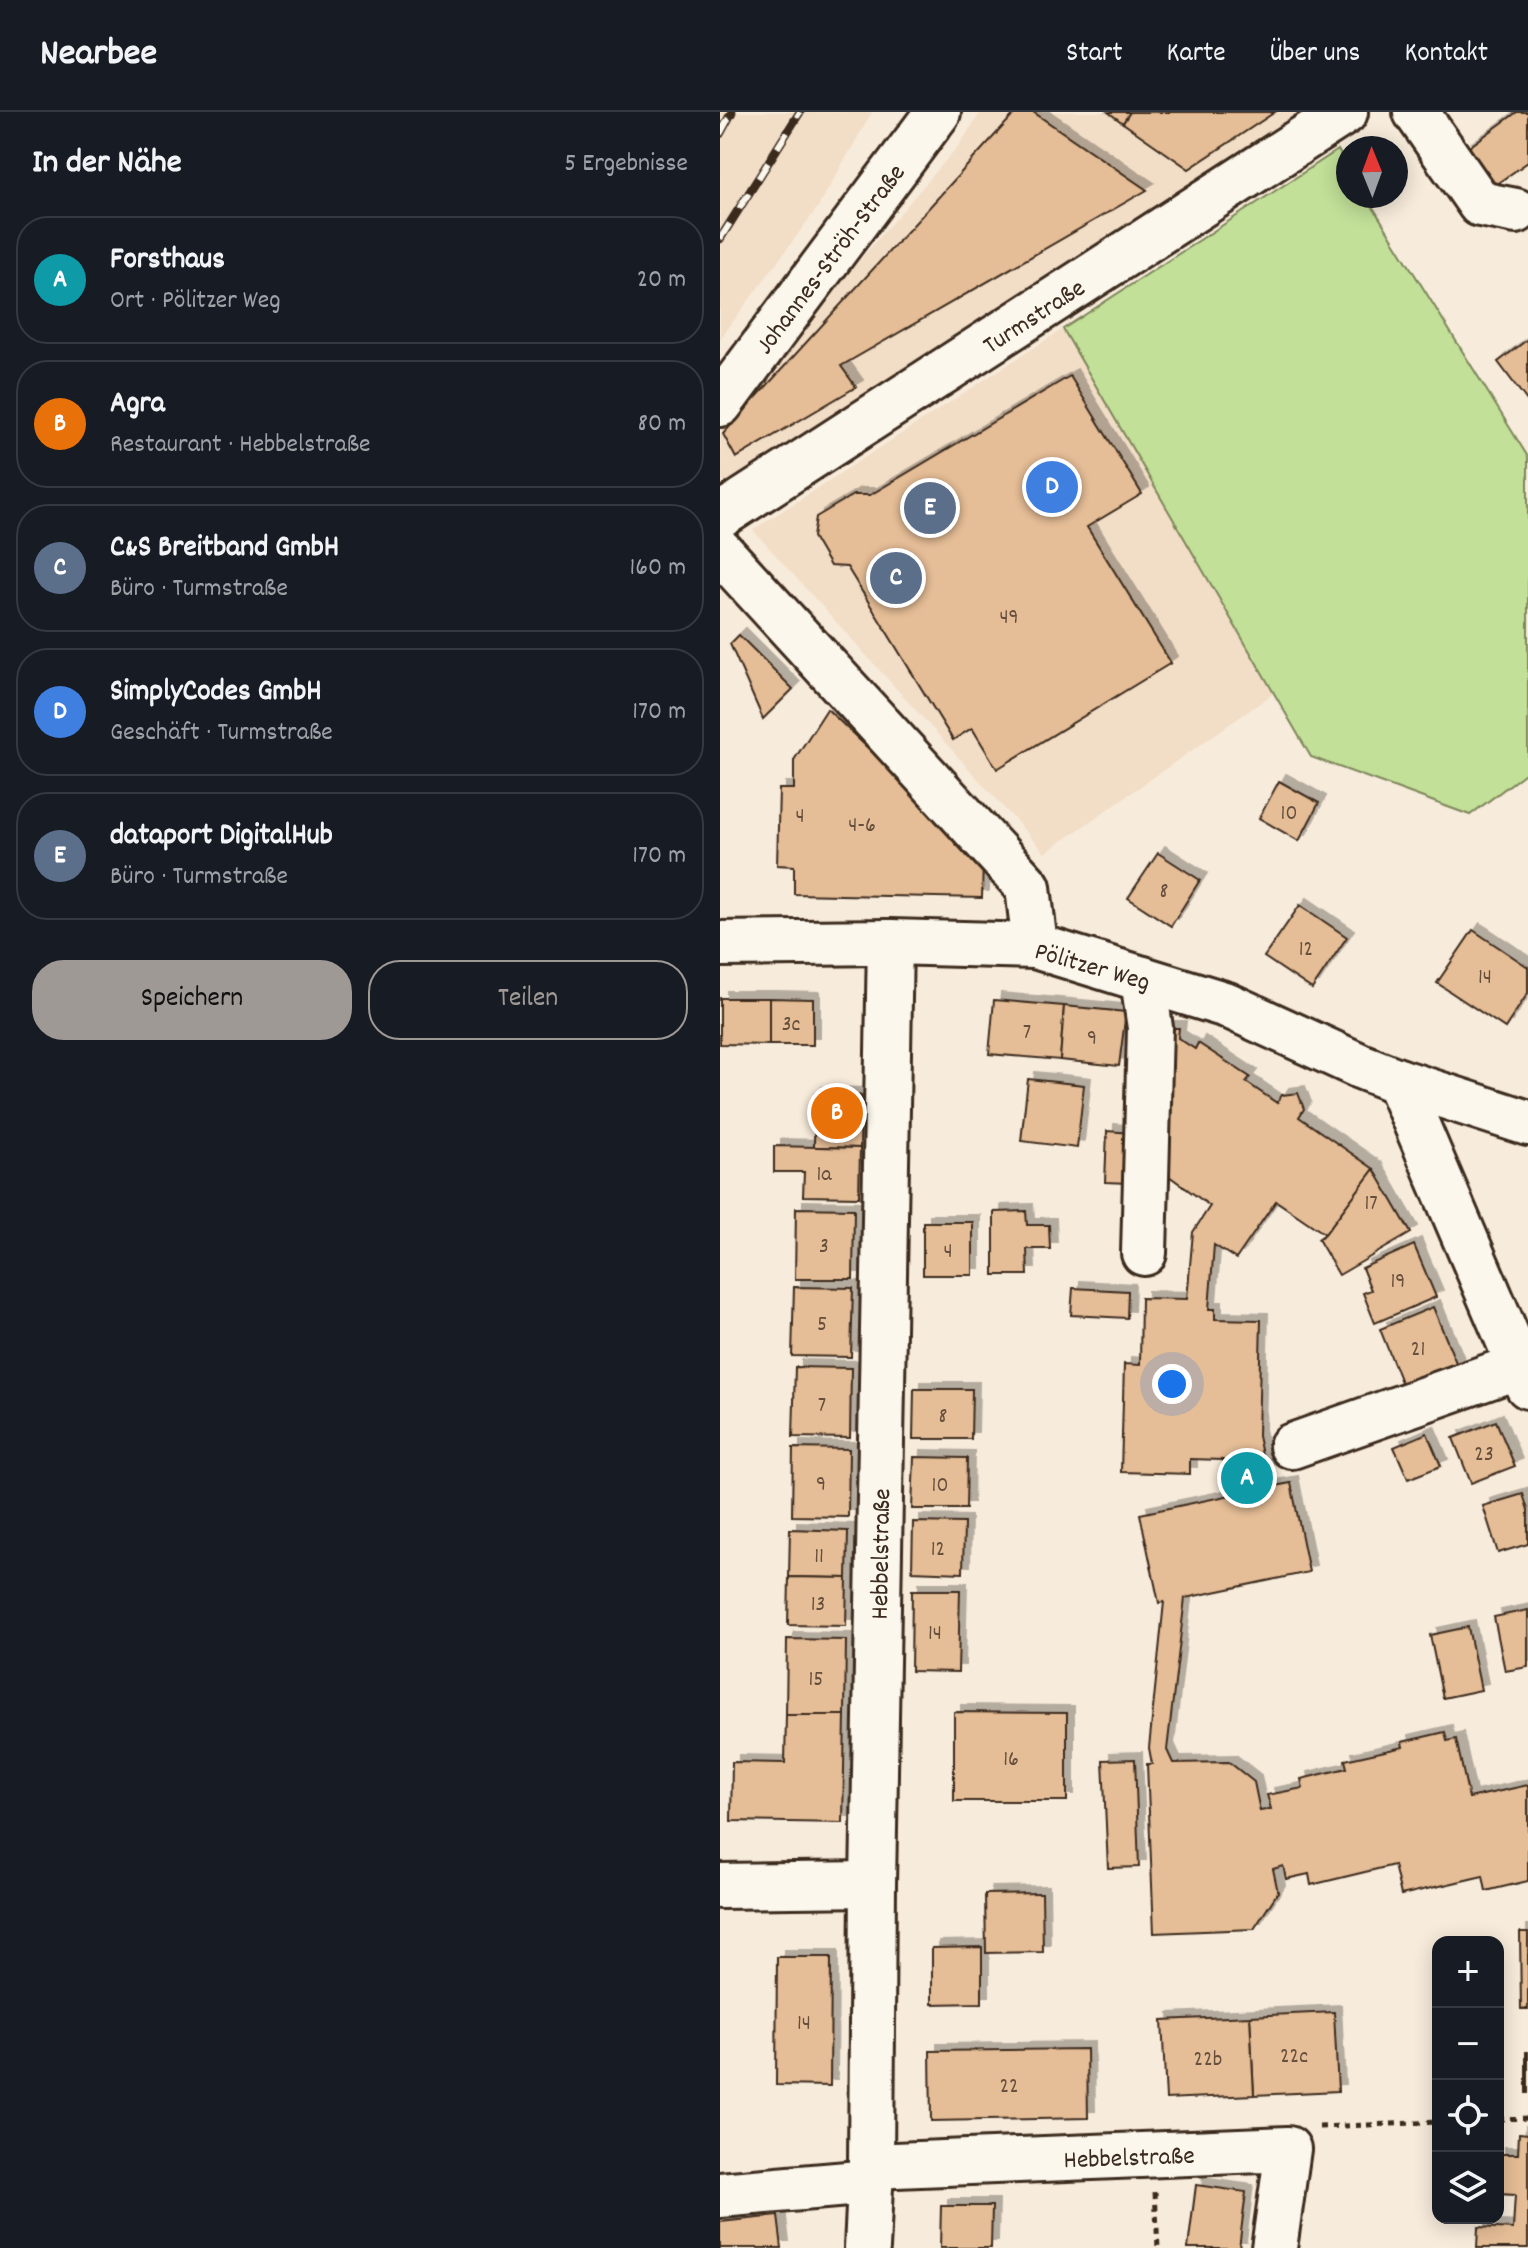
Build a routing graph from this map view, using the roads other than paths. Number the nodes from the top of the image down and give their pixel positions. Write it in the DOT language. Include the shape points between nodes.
graph roads {
  1 [pos="938,112"];
  2 [pos="1345,112"];
  3 [pos="1416,112"];
  4 [pos="1516,211"];
  5 [pos="720,404"];
  6 [pos="720,516"];
  7 [pos="720,551"];
  8 [pos="890,942"];
  9 [pos="720,944"];
  10 [pos="1035,946"];
  11 [pos="1143,979"];
  12 [pos="1398,1081"];
  13 [pos="1528,1123"];
  14 [pos="1144,1253"];
  15 [pos="1524,1376"];
  16 [pos="1292,1446"];
  17 [pos="873,1884"];
  18 [pos="720,1886"];
  19 [pos="871,2174"];
  20 [pos="720,2195"];
  21 [pos="867,2248"];
  22 [pos="1274,2248"];
  1 -- 5 [label="street, Johannes-Ströh-Straße"];
  2 -- 6 [label="street, Turmstraße"];
  3 -- 4 [label="street" via="1480,204"];
  7 -- 10 [label="street" via="1028,887"];
  8 -- 9 [label="street, Pölitzer Weg"];
  8 -- 10 [label="street, Pölitzer Weg"];
  8 -- 17 [label="street, Hebbelstraße"];
  10 -- 11 [label="street, Pölitzer Weg"];
  11 -- 12 [label="street, Pölitzer Weg" via="1227,1005"];
  11 -- 14 [label="street" via="1150,1028"];
  12 -- 13 [label="street, Pölitzer Weg"];
  12 -- 15 [label="street"];
  15 -- 16 [label="street"];
  17 -- 18 [label="street"];
  17 -- 19 [label="street, Hebbelstraße"];
  19 -- 20 [label="street"];
  19 -- 21 [label="street, Hebbelstraße"];
  19 -- 22 [label="street, Hebbelstraße" via="1288,2149"];
}
